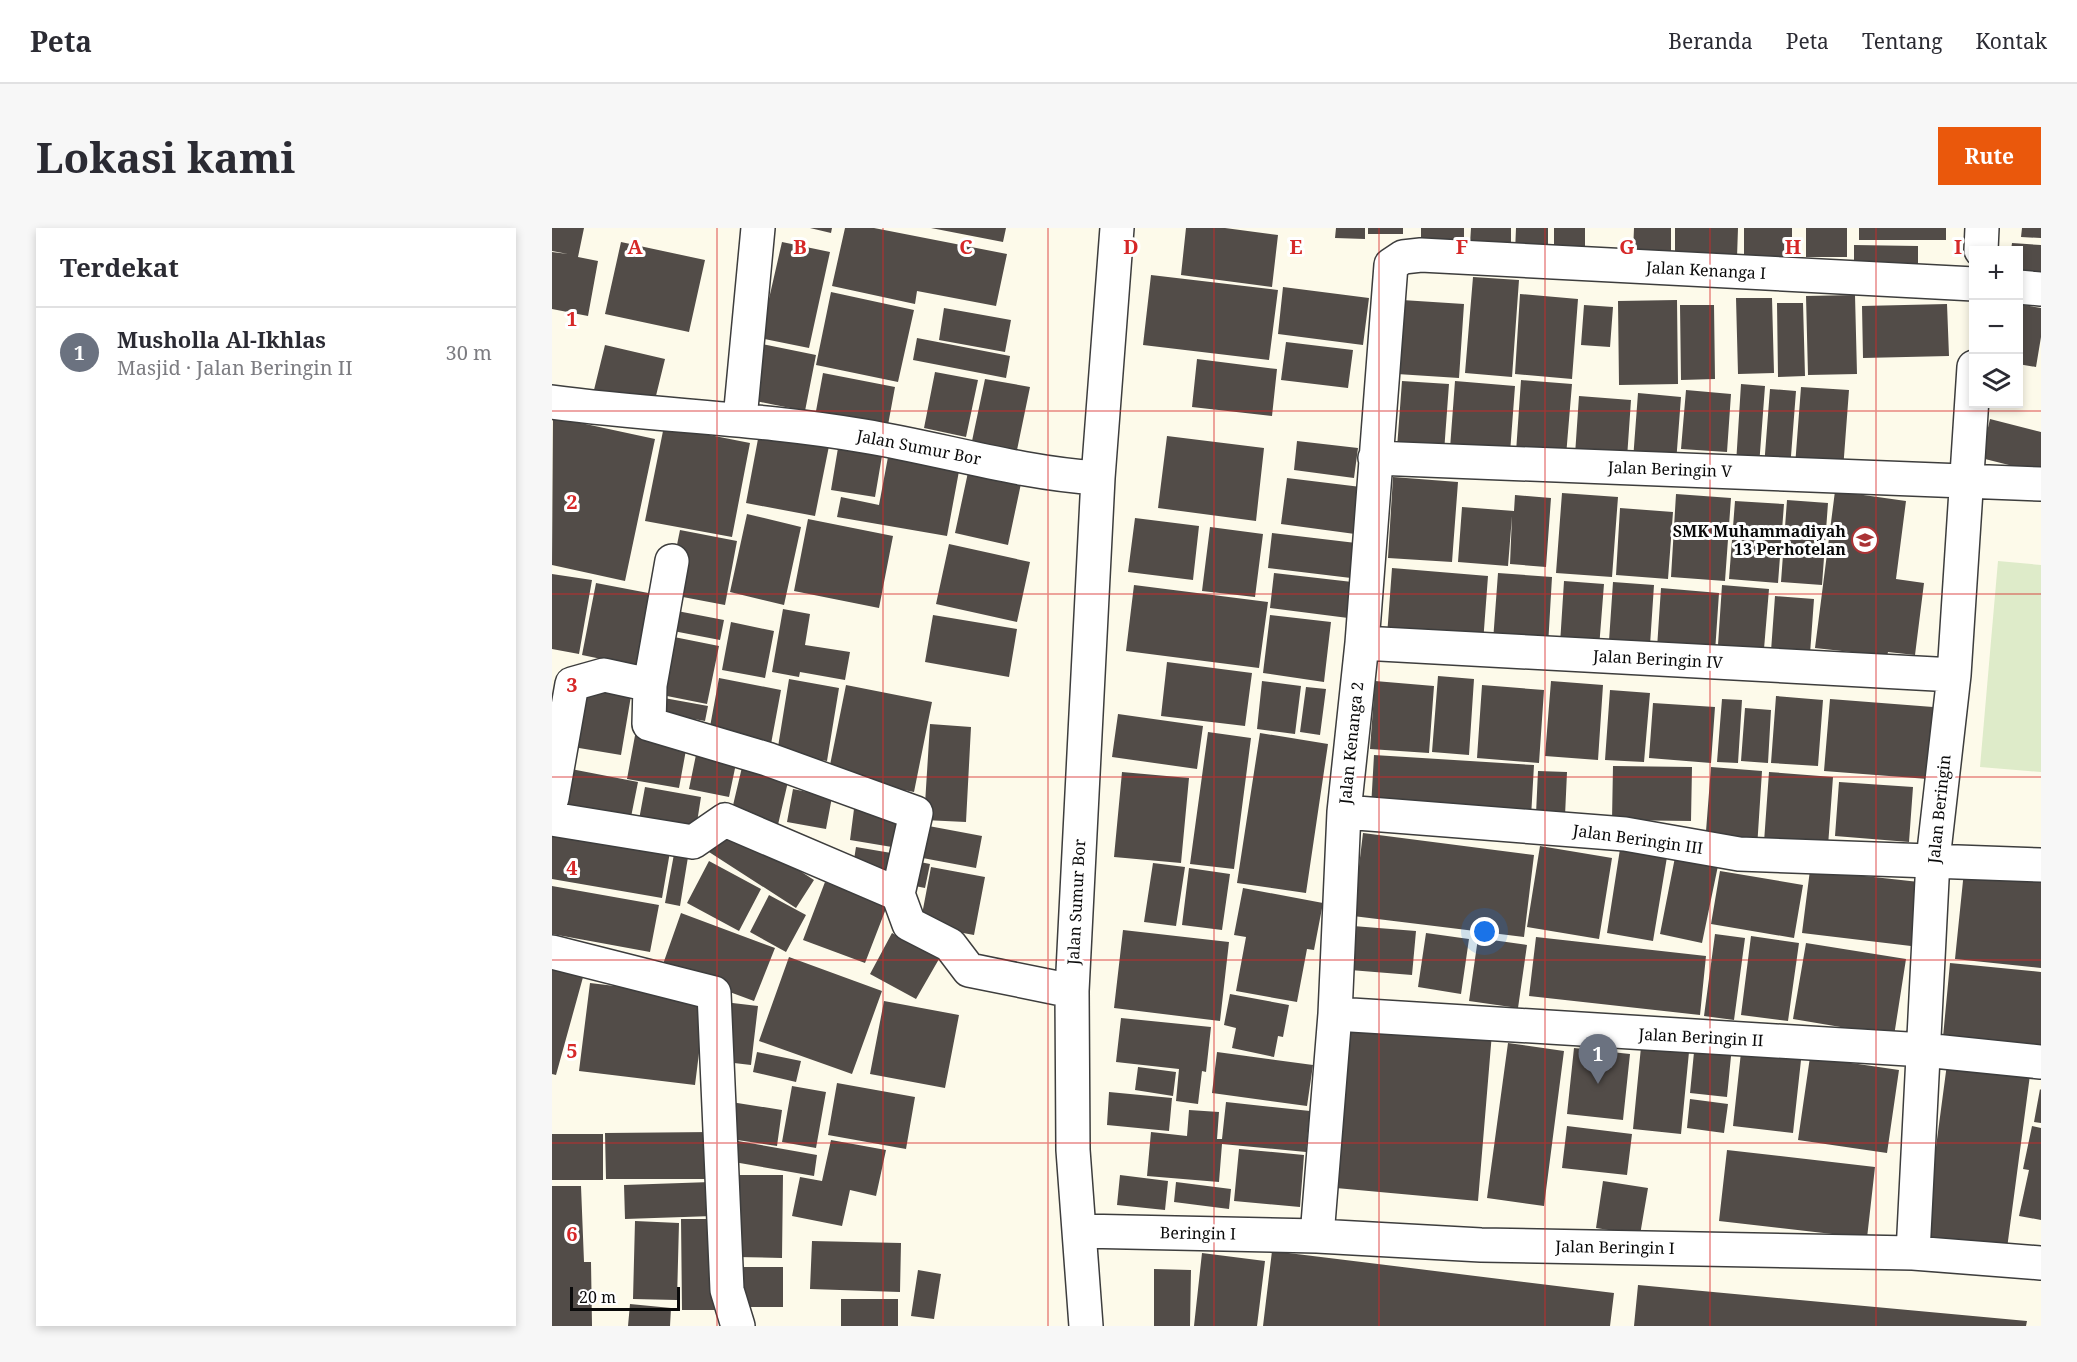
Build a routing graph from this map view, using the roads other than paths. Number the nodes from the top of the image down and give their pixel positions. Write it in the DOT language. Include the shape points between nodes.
graph roads {
  1 [pos="758,228"];
  2 [pos="1117,228"];
  3 [pos="1982,228"];
  4 [pos="1981,246"];
  5 [pos="1403,257"];
  6 [pos="1969,284"];
  7 [pos="2023,287"];
  8 [pos="2041,289"];
  9 [pos="552,402"];
  10 [pos="1971,408"];
  11 [pos="740,418"];
  12 [pos="1375,458"];
  13 [pos="1088,477"];
  14 [pos="1965,480"];
  15 [pos="2041,484"];
  16 [pos="672,561"];
  17 [pos="1362,643"];
  18 [pos="1954,675"];
  19 [pos="650,685"];
  20 [pos="552,798"];
  21 [pos="1344,812"];
  22 [pos="552,819"];
  23 [pos="1933,860"];
  24 [pos="2041,865"];
  25 [pos="898,894"];
  26 [pos="552,952"];
  27 [pos="1063,989"];
  28 [pos="1335,1014"];
  29 [pos="1924,1050"];
  30 [pos="2041,1062"];
  31 [pos="1079,1231"];
  32 [pos="1317,1236"];
  33 [pos="1913,1253"];
  34 [pos="2041,1263"];
  35 [pos="738,1326"];
  36 [pos="1086,1326"];
  1 -- 11 [label="street"];
  2 -- 13 [label="street, Jalan Sumur Bor"];
  3 -- 4 [label="street"];
  5 -- 6 [label="street, Jalan Kenanga I"];
  5 -- 12 [label="street, Jalan Kenanga 2" via="1390,265 1387,281"];
  7 -- 8 [label="street"];
  9 -- 11 [label="street, Jalan Sumur Bor" via="633,413"];
  10 -- 14 [label="street, Jalan Beringin"];
  11 -- 13 [label="street, Jalan Sumur Bor"];
  12 -- 14 [label="street, Jalan Beringin V"];
  12 -- 17 [label="street, Jalan Kenanga 2"];
  13 -- 27 [label="street, Jalan Sumur Bor"];
  14 -- 15 [label="street, Jalan Beringin V"];
  14 -- 18 [label="street, Jalan Beringin"];
  16 -- 19 [label="street"];
  17 -- 18 [label="street, Jalan Beringin IV"];
  17 -- 21 [label="street, Jalan Kenanga 2"];
  18 -- 23 [label="street, Jalan Beringin"];
  19 -- 20 [label="street" via="604,675 572,684"];
  19 -- 25 [label="street" via="649,724 767,759 916,813"];
  21 -- 23 [label="street, Jalan Beringin III" via="1625,834 1739,854"];
  21 -- 28 [label="street, Jalan Kenanga 2"];
  22 -- 25 [label="street" via="693,842 725,820"];
  23 -- 24 [label="street, Jalan Beringin III"];
  23 -- 29 [label="street, Jalan Beringin"];
  25 -- 27 [label="street" via="909,924 950,945 969,970"];
  26 -- 35 [label="street" via="714,993 727,1290"];
  27 -- 31 [label="street, Jalan Sumur Bor"];
  28 -- 29 [label="street, Jalan Beringin II"];
  28 -- 32 [label="street, Jalan Kenanga 2"];
  29 -- 30 [label="street, Jalan Beringin II"];
  29 -- 33 [label="street, Jalan Beringin"];
  31 -- 32 [label="street, Beringin I"];
  31 -- 36 [label="street, Jalan Sumur Bor"];
  32 -- 33 [label="street, Jalan Beringin I" via="1481,1245"];
  33 -- 34 [label="street, Jalan Beringin I"];
}
